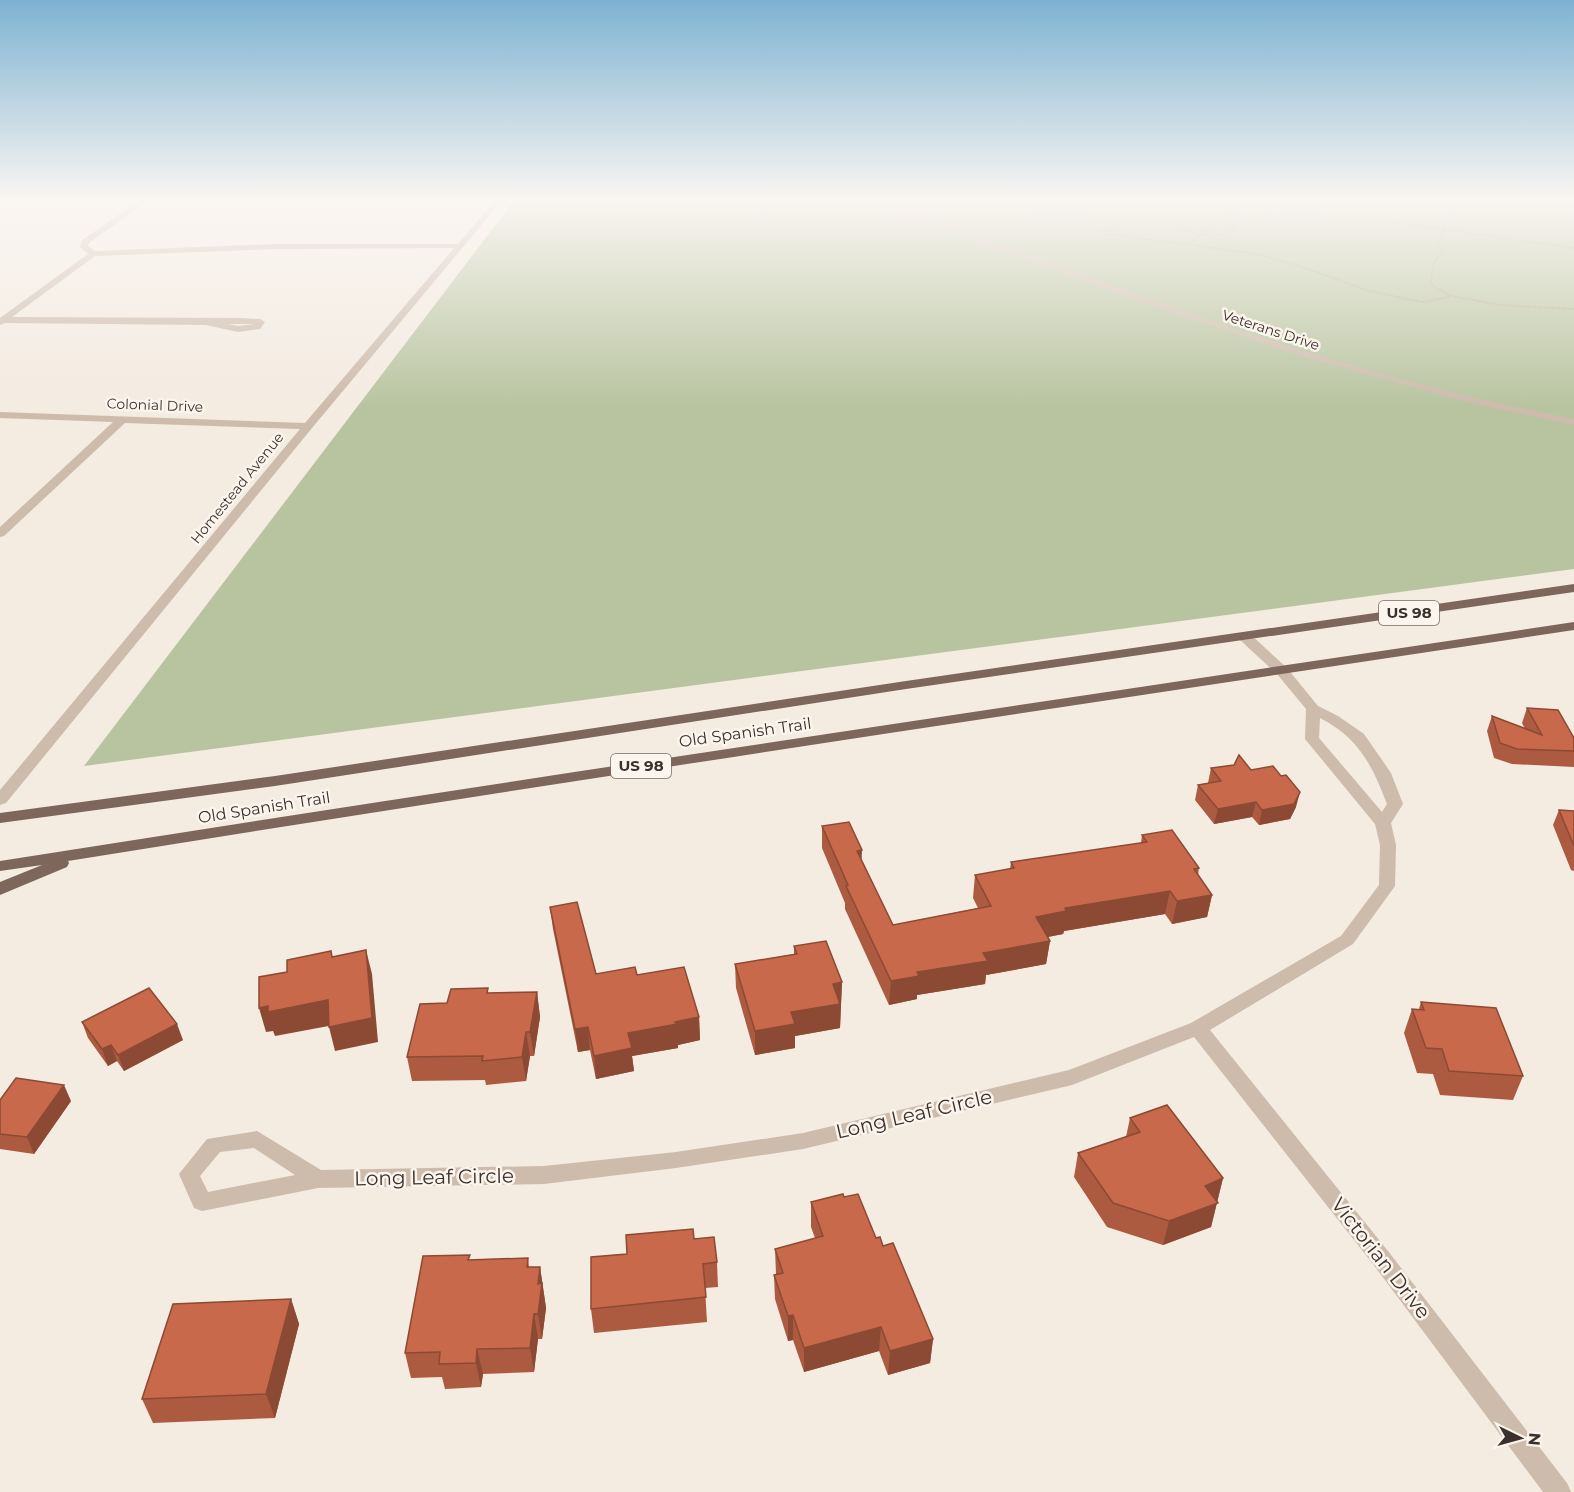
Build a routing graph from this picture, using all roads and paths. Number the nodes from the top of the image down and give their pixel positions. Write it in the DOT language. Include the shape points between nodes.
graph roads {
  1 [pos="74,268"];
  2 [pos="443,268"];
  3 [pos="1058,268"];
  4 [pos="1305,268"];
  5 [pos="1433,268"];
  6 [pos="1452,296"];
  7 [pos="1574,309"];
  8 [pos="2,321"];
  9 [pos="206,322"];
  10 [pos="0,415"];
  11 [pos="124,418"];
  12 [pos="1574,422"];
  13 [pos="308,426"];
  14 [pos="0,533"];
  15 [pos="1574,588"];
  16 [pos="1574,626"];
  17 [pos="1245,637"];
  18 [pos="1282,671"];
  19 [pos="1313,710"];
  20 [pos="0,800"];
  21 [pos="0,818"];
  22 [pos="1383,822"];
  23 [pos="83,854"];
  24 [pos="0,866"];
  25 [pos="0,889"];
  26 [pos="1198,1028"];
  27 [pos="318,1179"];
  28 [pos="1558,1492"];
  1 -- 8 [label="street"];
  2 -- 13 [label="street, Homestead Avenue"];
  3 -- 12 [label="street, Veterans Drive" via="1263,342 1442,394"];
  4 -- 6 [label="path" via="1366,290 1411,300 1424,302"];
  5 -- 6 [label="path" via="1430,285"];
  6 -- 7 [label="path" via="1499,305"];
  8 -- 9 [label="street"];
  10 -- 11 [label="street, Colonial Drive"];
  11 -- 13 [label="street, Colonial Drive"];
  11 -- 14 [label="street"];
  13 -- 20 [label="street, Homestead Avenue"];
  15 -- 17 [label="main road, US 98"];
  16 -- 18 [label="main road, US 98"];
  17 -- 18 [label="street, Long Leaf Circle"];
  17 -- 21 [label="main road, Old Spanish Trail / US 98"];
  18 -- 19 [label="street, Long Leaf Circle"];
  18 -- 23 [label="main road, Old Spanish Trail / US 98" via="707,754 554,782 390,804"];
  19 -- 22 [label="street" via="1312,739"];
  19 -- 22 [label="street, Long Leaf Circle" via="1349,728 1373,756 1395,804"];
  22 -- 26 [label="street, Long Leaf Circle" via="1388,845 1387,886 1347,940"];
  23 -- 24 [label="main road, Old Spanish Trail / US 98"];
  23 -- 25 [label="main road"];
  26 -- 27 [label="street, Long Leaf Circle" via="1072,1077 803,1141 544,1175"];
  26 -- 28 [label="street, Victorian Drive" via="1313,1169"];
  27 -- 27 [label="street, Long Leaf Circle" via="257,1139 214,1145 189,1174 202,1202"];
}
